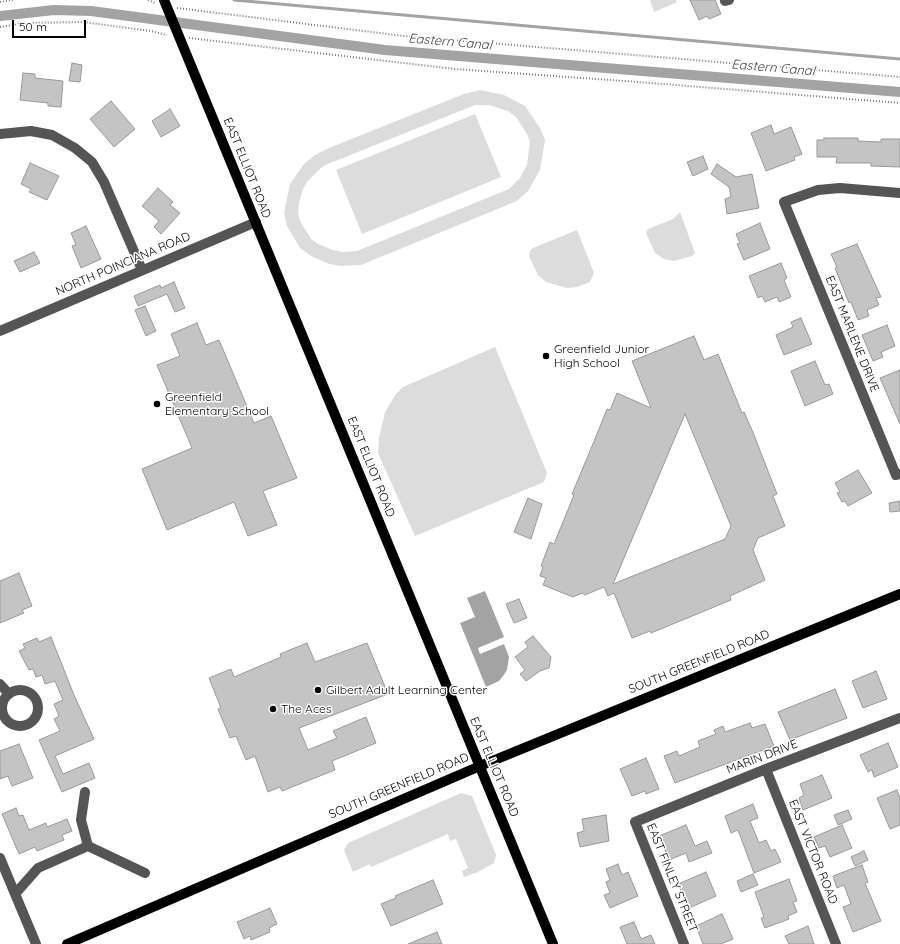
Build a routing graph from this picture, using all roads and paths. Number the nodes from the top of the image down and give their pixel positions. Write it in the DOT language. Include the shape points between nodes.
graph roads {
  1 [pos="13,0"];
  2 [pos="148,0"];
  3 [pos="0,2"];
  4 [pos="167,6"];
  5 [pos="0,27"];
  6 [pos="178,34"];
  7 [pos="900,77"];
  8 [pos="900,103"];
  9 [pos="0,134"];
  10 [pos="900,193"];
  11 [pos="256,222"];
  12 [pos="142,270"];
  13 [pos="0,331"];
  14 [pos="898,475"];
  15 [pos="900,594"];
  16 [pos="0,684"];
  17 [pos="9,694"];
  18 [pos="900,718"];
  19 [pos="480,766"];
  20 [pos="766,769"];
  21 [pos="85,792"];
  22 [pos="635,822"];
  23 [pos="88,846"];
  24 [pos="0,858"];
  25 [pos="145,873"];
  26 [pos="15,894"];
  27 [pos="36,944"];
  28 [pos="67,944"];
  29 [pos="553,944"];
  30 [pos="684,944"];
  31 [pos="836,944"];
  1 -- 3 [label="path"];
  2 -- 4 [label="path"];
  4 -- 6 [label="main road, EAST ELLIOT ROAD"];
  4 -- 7 [label="path" via="404,36"];
  5 -- 6 [label="path" via="25,23 83,22"];
  6 -- 8 [label="path" via="455,69"];
  6 -- 11 [label="main road, EAST ELLIOT ROAD"];
  9 -- 12 [label="street" via="31,131 52,136 75,148 92,162 104,182"];
  10 -- 14 [label="street, EAST MARLENE DRIVE" via="840,188 818,190 784,202"];
  11 -- 12 [label="street, NORTH POINCIANA ROAD"];
  11 -- 19 [label="main road, EAST ELLIOT ROAD"];
  12 -- 13 [label="street, NORTH POINCIANA ROAD"];
  15 -- 19 [label="main road, SOUTH GREENFIELD ROAD"];
  16 -- 17 [label="street"];
  18 -- 20 [label="street, MARIN DRIVE"];
  19 -- 28 [label="main road, SOUTH GREENFIELD ROAD"];
  19 -- 29 [label="main road, EAST ELLIOT ROAD"];
  20 -- 22 [label="street, MARIN DRIVE"];
  20 -- 31 [label="street, EAST VICTOR ROAD"];
  21 -- 23 [label="street" via="81,820"];
  22 -- 30 [label="street, EAST FINLEY STREET"];
  23 -- 25 [label="street"];
  23 -- 26 [label="street" via="38,868"];
  24 -- 26 [label="street"];
  26 -- 27 [label="street"];
}
